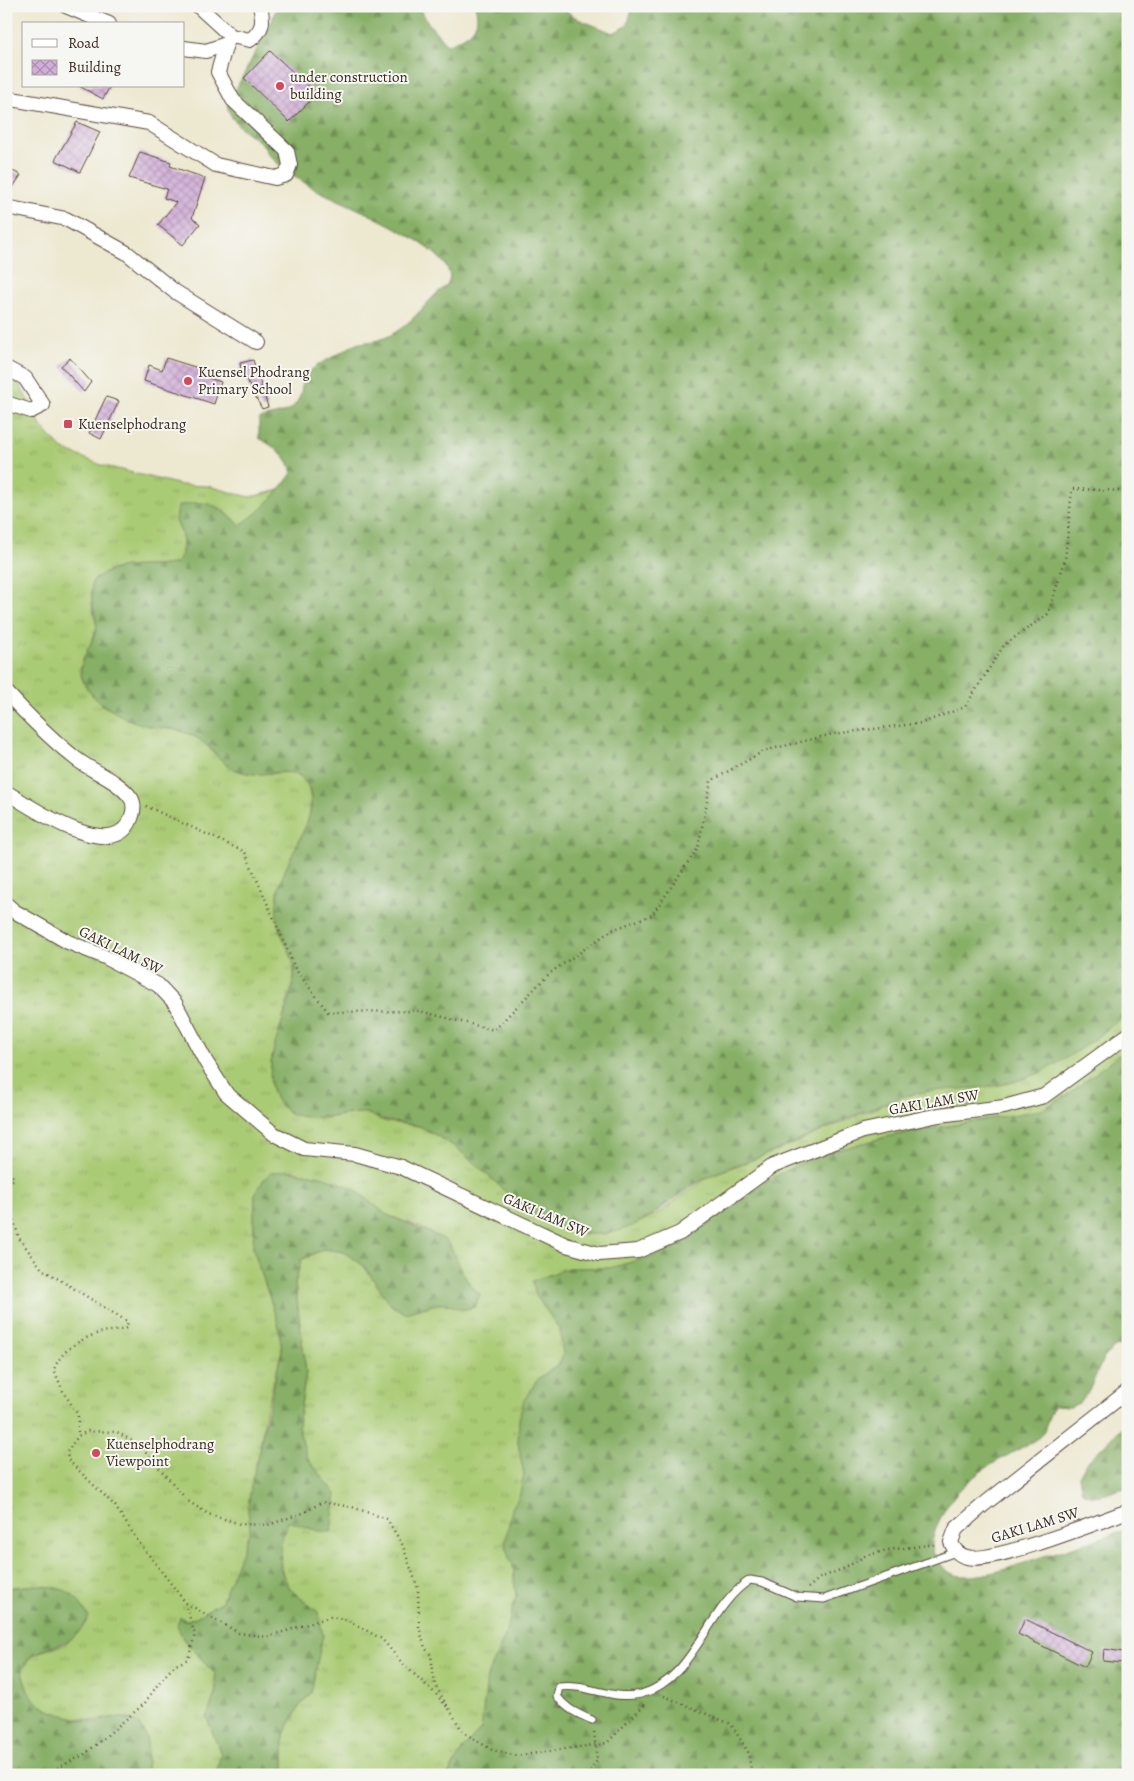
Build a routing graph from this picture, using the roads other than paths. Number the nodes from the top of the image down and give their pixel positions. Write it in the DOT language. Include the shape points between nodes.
graph roads {
  1 [pos="66,6"];
  2 [pos="198,6"];
  3 [pos="260,6"];
  4 [pos="104,22"];
  5 [pos="229,40"];
  6 [pos="185,48"];
  7 [pos="6,98"];
  8 [pos="6,207"];
  9 [pos="256,342"];
  10 [pos="6,368"];
  11 [pos="6,403"];
  12 [pos="6,692"];
  13 [pos="6,792"];
  14 [pos="6,904"];
  15 [pos="1128,1035"];
  16 [pos="1128,1391"];
  17 [pos="1128,1511"];
  18 [pos="953,1547"];
  19 [pos="592,1720"];
  1 -- 4 [label="street"];
  2 -- 5 [label="street"];
  3 -- 5 [label="street" via="264,20 259,33 250,40"];
  5 -- 6 [label="street" via="206,51"];
  5 -- 7 [label="street" via="218,72 232,100 287,151 290,165 286,175 276,178 216,165 148,123"];
  8 -- 9 [label="street" via="66,219 127,253 174,291"];
  10 -- 11 [label="street" via="25,378 42,405 31,411"];
  12 -- 13 [label="street" via="76,760 121,788 132,799 134,809 128,825 107,836 87,834 65,826"];
  14 -- 15 [label="street, GAKI LAM SW" via="68,942 158,985 175,1003 226,1093 274,1134 304,1148 355,1154 401,1167 566,1245 599,1254 638,1251 680,1233 773,1166 863,1132 938,1115 1004,1107 1044,1096"];
  16 -- 18 [label="street" via="956,1529"];
  17 -- 18 [label="street, GAKI LAM SW" via="1000,1554 969,1558"];
  18 -- 19 [label="lane" via="824,1600 797,1597 750,1580 738,1588 685,1661 650,1690 623,1696 573,1685 559,1687 557,1696 561,1702 572,1712"];
}
